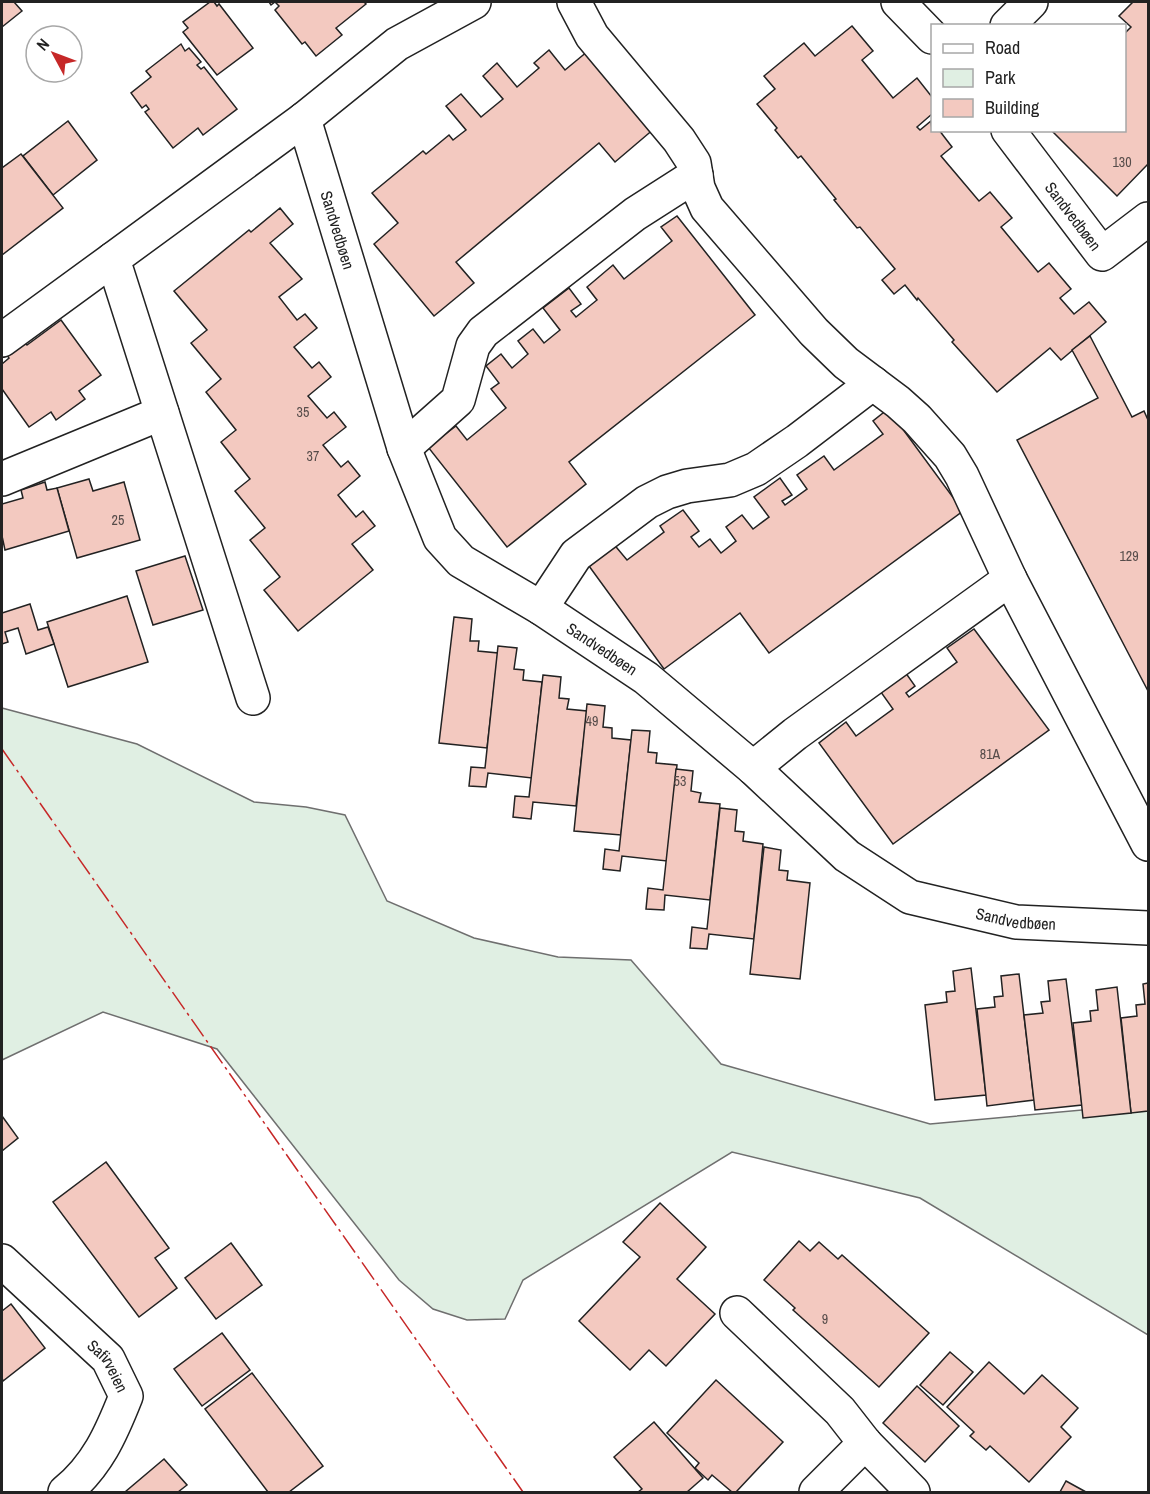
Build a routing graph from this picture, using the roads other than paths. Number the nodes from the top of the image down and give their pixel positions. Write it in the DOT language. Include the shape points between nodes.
graph roads {
  1 [pos="474,2"];
  2 [pos="574,2"];
  3 [pos="898,2"];
  4 [pos="1031,2"];
  5 [pos="1009,24"];
  6 [pos="931,35"];
  7 [pos="304,119"];
  8 [pos="1010,132"];
  9 [pos="696,176"];
  10 [pos="1149,219"];
  11 [pos="113,259"];
  12 [pos="2,340"];
  13 [pos="873,383"];
  14 [pos="162,413"];
  15 [pos="404,448"];
  16 [pos="2,479"];
  17 [pos="1010,579"];
  18 [pos="541,608"];
  19 [pos="253,698"];
  20 [pos="753,768"];
  21 [pos="1149,844"];
  22 [pos="1149,928"];
  23 [pos="2,1261"];
  24 [pos="737,1313"];
  25 [pos="865,1443"];
  26 [pos="65,1492"];
  27 [pos="816,1492"];
  28 [pos="914,1492"];
  1 -- 7 [label="street" via="396,44"];
  2 -- 9 [label="street" via="592,36 679,140 694,162"];
  3 -- 6 [label="street"];
  4 -- 5 [label="street"];
  7 -- 11 [label="street"];
  7 -- 15 [label="street, Sandvedbøen"];
  8 -- 10 [label="street, Sandvedbøen" via="1102,254"];
  9 -- 13 [label="street" via="707,208 814,332"];
  9 -- 15 [label="street" via="634,214 483,332 473,346 458,400"];
  11 -- 12 [label="street"];
  11 -- 14 [label="street"];
  13 -- 17 [label="street" via="917,419 950,456"];
  13 -- 18 [label="street" via="756,470 730,480 687,486 647,502 576,555"];
  14 -- 16 [label="street"];
  14 -- 19 [label="street"];
  15 -- 18 [label="street, Sandvedbøen" via="440,538 461,561"];
  17 -- 20 [label="street"];
  17 -- 21 [label="street"];
  18 -- 20 [label="street, Sandvedbøen" via="646,678"];
  20 -- 22 [label="street, Sandvedbøen" via="847,856 910,897 1016,922"];
  23 -- 26 [label="street, Safirveien" via="108,1359 126,1396 109,1438 81,1480"];
  24 -- 25 [label="street" via="840,1411"];
  25 -- 27 [label="street"];
  25 -- 28 [label="street"];
}
